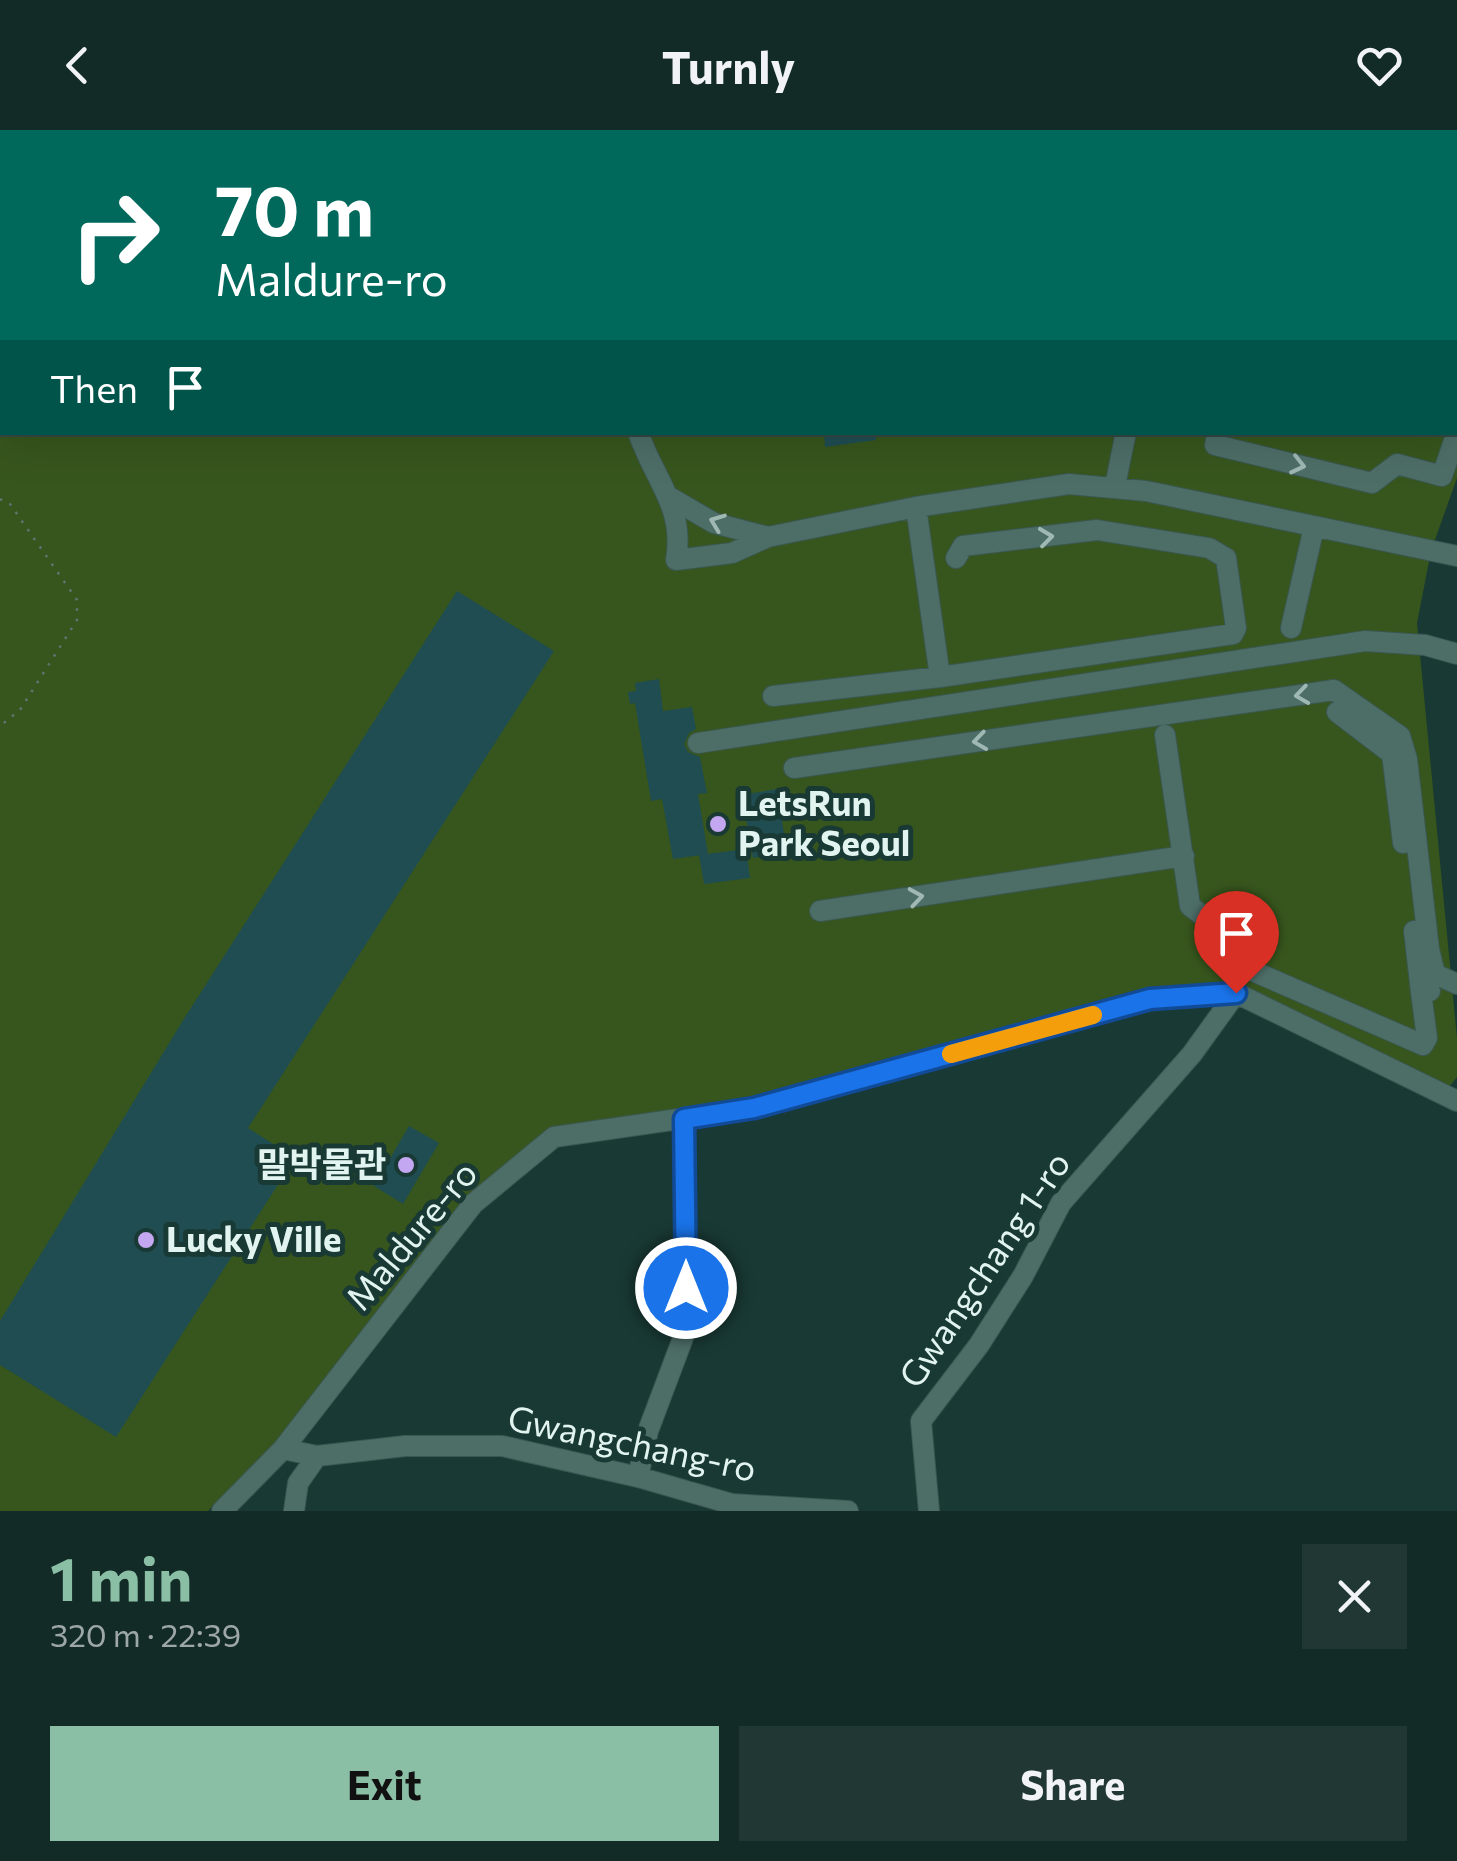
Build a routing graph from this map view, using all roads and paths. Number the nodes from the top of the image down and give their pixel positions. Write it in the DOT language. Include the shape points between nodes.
graph roads {
  1 [pos="640,435"];
  2 [pos="1125,435"];
  3 [pos="1217,435"];
  4 [pos="1456,435"];
  5 [pos="1114,486"];
  6 [pos="671,498"];
  7 [pos="0,500"];
  8 [pos="916,507"];
  9 [pos="1314,527"];
  10 [pos="768,537"];
  11 [pos="1457,556"];
  12 [pos="956,558"];
  13 [pos="1291,628"];
  14 [pos="1457,654"];
  15 [pos="940,677"];
  16 [pos="774,696"];
  17 [pos="1336,712"];
  18 [pos="0,726"];
  19 [pos="1165,735"];
  20 [pos="698,742"];
  21 [pos="794,768"];
  22 [pos="1184,856"];
  23 [pos="820,912"];
  24 [pos="1457,985"];
  25 [pos="1421,992"];
  26 [pos="1236,993"];
  27 [pos="1457,1101"];
  28 [pos="684,1119"];
  29 [pos="283,1449"];
  30 [pos="317,1456"];
  31 [pos="638,1477"];
  32 [pos="800,1509"];
  33 [pos="222,1511"];
  34 [pos="294,1511"];
  35 [pos="848,1511"];
  36 [pos="929,1511"];
  1 -- 6 [label="street"];
  2 -- 5 [label="street"];
  3 -- 4 [label="street, one-way" via="1215,445 1372,482 1396,464 1442,476"];
  5 -- 8 [label="street" via="1068,484"];
  5 -- 9 [label="street"];
  10 -- 6 [label="street, one-way" via="714,523"];
  6 -- 10 [label="street" via="680,538 676,560 732,553"];
  7 -- 18 [label="path" via="10,504 79,610 20,710"];
  8 -- 10 [label="street"];
  8 -- 15 [label="street"];
  9 -- 11 [label="street"];
  9 -- 13 [label="street"];
  12 -- 15 [label="street, one-way" via="963,546 1098,530 1210,548 1226,558 1236,628 1233,634"];
  14 -- 20 [label="street" via="1365,641"];
  15 -- 16 [label="street"];
  17 -- 25 [label="street" via="1392,754"];
  19 -- 22 [label="street"];
  24 -- 21 [label="street, one-way" via="1435,974 1429,949 1400,736 1334,690"];
  23 -- 22 [label="street, one-way"];
  22 -- 25 [label="street" via="1190,906 1232,938 1239,965 1423,1045"];
  24 -- 25 [label="street"];
  26 -- 27 [label="street"];
  26 -- 28 [label="street, Maldure-ro" via="1150,999 754,1108"];
  26 -- 36 [label="street, Gwangchang 1-ro" via="1192,1054 1061,1203 988,1331 921,1421"];
  28 -- 29 [label="street, Maldure-ro" via="554,1137 514,1168 472,1204"];
  28 -- 31 [label="street" via="683,1338"];
  29 -- 30 [label="street, Gwangchang-ro"];
  29 -- 33 [label="street, Maldure-ro"];
  30 -- 31 [label="street, Gwangchang-ro" via="404,1446 502,1446"];
  30 -- 34 [label="street" via="298,1483"];
  31 -- 32 [label="street, Gwangchang-ro" via="732,1504"];
  32 -- 35 [label="street, Gwangchang-ro"];
}
